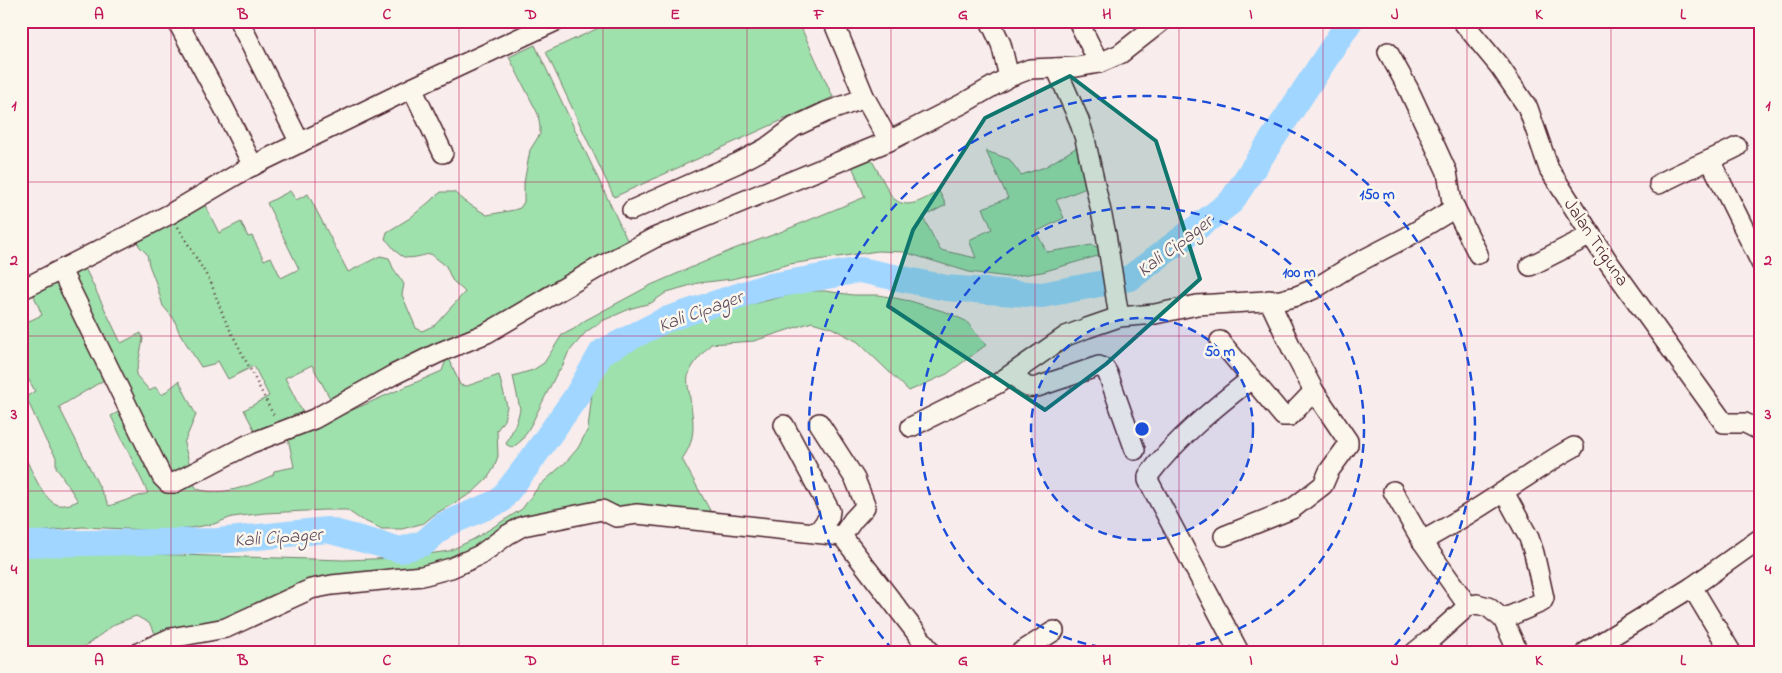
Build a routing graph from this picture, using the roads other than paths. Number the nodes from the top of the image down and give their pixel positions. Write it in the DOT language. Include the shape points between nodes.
graph roads {
  1 [pos="177,21"];
  2 [pos="239,21"];
  3 [pos="556,21"];
  4 [pos="833,21"];
  5 [pos="990,21"];
  6 [pos="1078,21"];
  7 [pos="1162,21"];
  8 [pos="1462,21"];
  9 [pos="1388,52"];
  10 [pos="1099,63"];
  11 [pos="1056,68"];
  12 [pos="1010,77"];
  13 [pos="412,88"];
  14 [pos="865,98"];
  15 [pos="889,141"];
  16 [pos="300,143"];
  17 [pos="1738,147"];
  18 [pos="443,153"];
  19 [pos="1710,160"];
  20 [pos="253,166"];
  21 [pos="1659,184"];
  22 [pos="1454,208"];
  23 [pos="632,210"];
  24 [pos="1591,235"];
  25 [pos="1478,254"];
  26 [pos="1761,263"];
  27 [pos="1530,266"];
  28 [pos="61,270"];
  29 [pos="21,290"];
  30 [pos="1269,300"];
  31 [pos="1119,317"];
  32 [pos="1220,341"];
  33 [pos="1014,373"];
  34 [pos="1251,379"];
  35 [pos="1314,391"];
  36 [pos="819,423"];
  37 [pos="784,425"];
  38 [pos="911,427"];
  39 [pos="1761,431"];
  40 [pos="1574,447"];
  41 [pos="1135,450"];
  42 [pos="1393,491"];
  43 [pos="1504,492"];
  44 [pos="817,533"];
  45 [pos="842,536"];
  46 [pos="1224,536"];
  47 [pos="1761,538"];
  48 [pos="1422,541"];
  49 [pos="1692,587"];
  50 [pos="1468,606"];
  51 [pos="1503,619"];
  52 [pos="1054,631"];
  53 [pos="140,652"];
  54 [pos="931,652"];
  55 [pos="1021,652"];
  56 [pos="1239,652"];
  57 [pos="1415,652"];
  58 [pos="1518,652"];
  59 [pos="1586,652"];
  60 [pos="1731,652"];
  1 -- 20 [label="street"];
  2 -- 16 [label="street"];
  3 -- 13 [label="street"];
  4 -- 14 [label="street"];
  5 -- 12 [label="street" via="1001,44"];
  6 -- 10 [label="street"];
  7 -- 10 [label="street" via="1120,54"];
  8 -- 24 [label="street, Jalan Triguna" via="1528,108 1549,169"];
  9 -- 22 [label="street" via="1447,172"];
  10 -- 11 [label="street"];
  11 -- 12 [label="street" via="1030,69"];
  11 -- 31 [label="street" via="1085,138"];
  12 -- 15 [label="street"];
  13 -- 16 [label="street"];
  13 -- 18 [label="street"];
  14 -- 15 [label="street"];
  14 -- 23 [label="street" via="818,116 738,163"];
  15 -- 28 [label="street" via="654,238 486,333 393,375 314,419 249,444 174,483 165,481"];
  16 -- 20 [label="street"];
  17 -- 19 [label="street"];
  19 -- 21 [label="street"];
  19 -- 26 [label="street"];
  20 -- 28 [label="street" via="176,211"];
  22 -- 25 [label="street"];
  22 -- 30 [label="street" via="1314,289 1281,300"];
  24 -- 27 [label="street"];
  24 -- 39 [label="street, Jalan Triguna" via="1724,423 1745,423"];
  28 -- 29 [label="street"];
  30 -- 31 [label="street" via="1197,304 1154,314"];
  30 -- 35 [label="street"];
  31 -- 33 [label="street" via="1066,336"];
  32 -- 34 [label="street"];
  33 -- 38 [label="street"];
  33 -- 41 [label="street" via="1030,388 1102,367 1108,374"];
  34 -- 35 [label="street" via="1287,417"];
  34 -- 56 [label="street" via="1208,413 1148,476"];
  35 -- 46 [label="street" via="1348,441 1346,450 1329,470 1323,485 1292,509"];
  36 -- 45 [label="street" via="855,480 866,507"];
  37 -- 44 [label="street" via="830,511"];
  40 -- 43 [label="street"];
  42 -- 48 [label="street"];
  43 -- 48 [label="street"];
  43 -- 51 [label="street" via="1529,538 1544,598 1542,602"];
  44 -- 45 [label="street"];
  44 -- 53 [label="street" via="611,514 602,510 523,526 480,555 451,568 422,576 310,589 226,628 171,638"];
  45 -- 54 [label="street"];
  47 -- 49 [label="street"];
  48 -- 50 [label="street"];
  49 -- 59 [label="street"];
  49 -- 60 [label="street"];
  50 -- 51 [label="street" via="1481,604"];
  50 -- 57 [label="street"];
  51 -- 58 [label="street"];
  52 -- 55 [label="street"];
}
